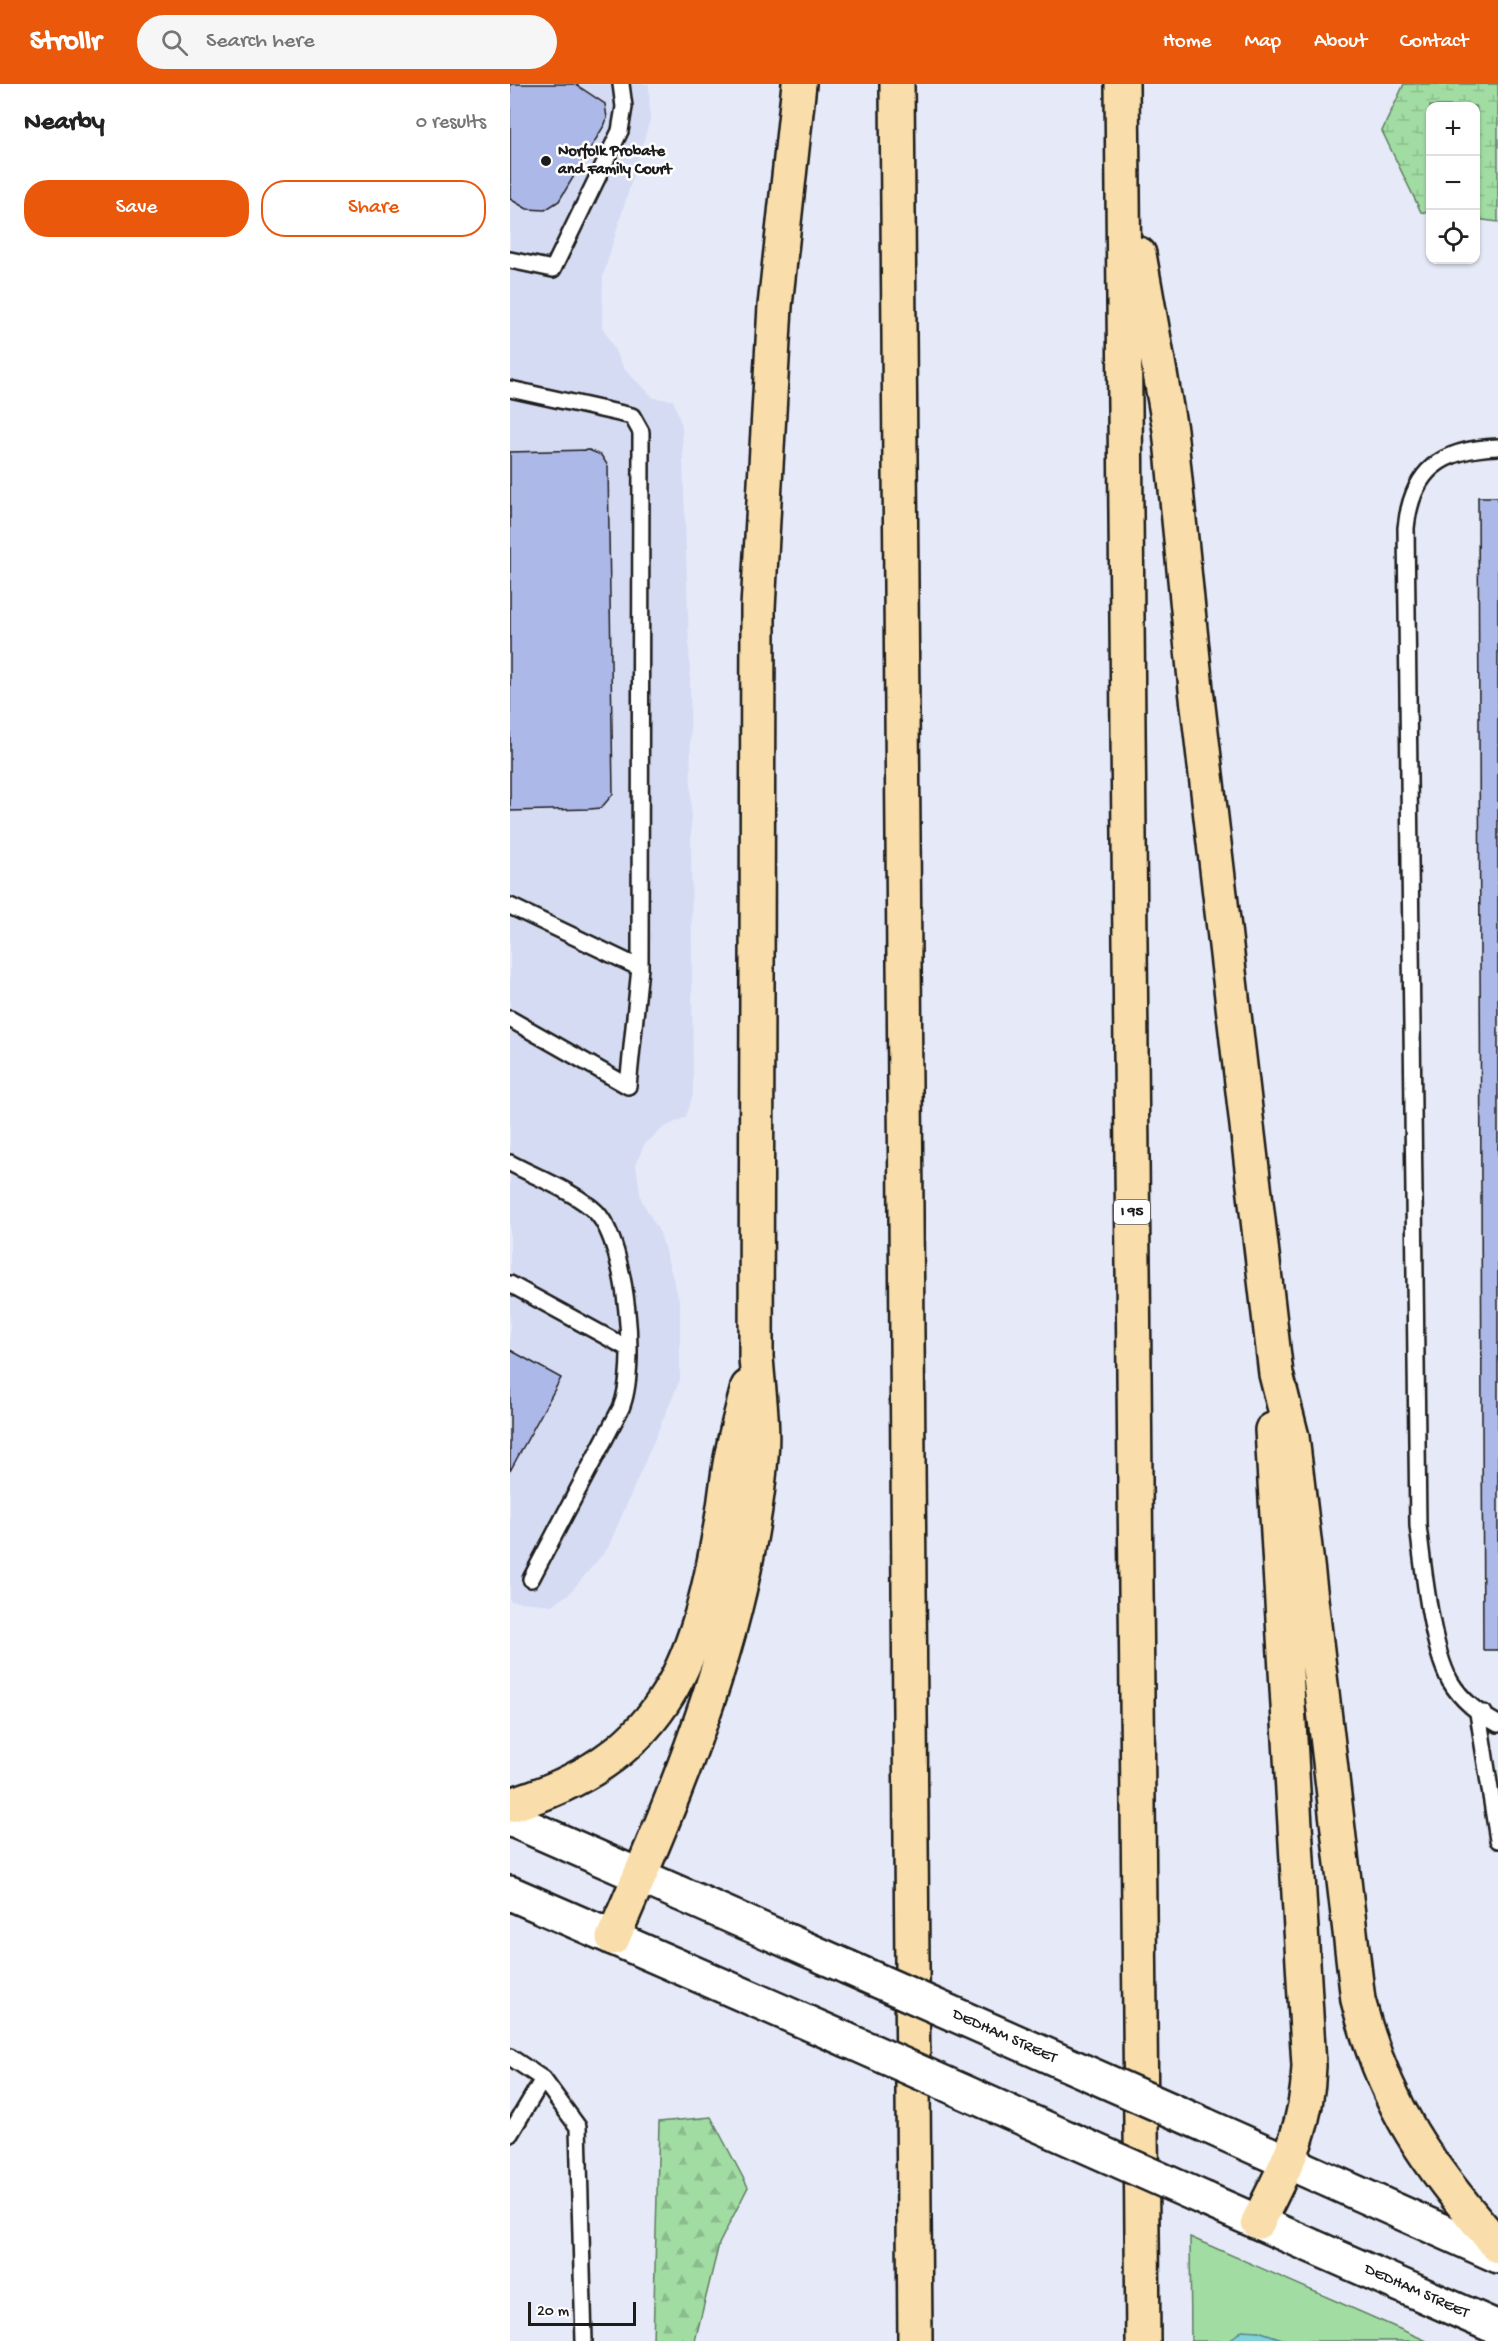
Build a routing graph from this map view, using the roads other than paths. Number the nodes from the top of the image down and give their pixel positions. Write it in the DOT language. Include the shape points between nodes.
graph roads {
  1 [pos="621,84"];
  2 [pos="798,84"];
  3 [pos="897,84"];
  4 [pos="1122,84"];
  5 [pos="1122,159"];
  6 [pos="510,260"];
  7 [pos="510,389"];
  8 [pos="1498,447"];
  9 [pos="510,906"];
  10 [pos="640,968"];
  11 [pos="510,1019"];
  12 [pos="510,1163"];
  13 [pos="510,1284"];
  14 [pos="629,1349"];
  15 [pos="756,1356"];
  16 [pos="1276,1374"];
  17 [pos="531,1579"];
  18 [pos="1478,1713"];
  19 [pos="1498,1713"];
  20 [pos="1498,1724"];
  21 [pos="510,1805"];
  22 [pos="510,1819"];
  23 [pos="1498,1840"];
  24 [pos="640,1876"];
  25 [pos="510,1893"];
  26 [pos="613,1938"];
  27 [pos="510,2056"];
  28 [pos="543,2079"];
  29 [pos="510,2134"];
  30 [pos="1288,2163"];
  31 [pos="1258,2222"];
  32 [pos="1498,2246"];
  33 [pos="1498,2256"];
  34 [pos="1498,2328"];
  35 [pos="584,2341"];
  36 [pos="915,2341"];
  37 [pos="1143,2341"];
  1 -- 6 [label="lane" via="624,107 620,131 553,269"];
  2 -- 15 [label="highway" via="775,306 758,608"];
  3 -- 36 [label="highway"];
  4 -- 5 [label="highway, I 95"];
  5 -- 16 [label="highway" via="1170,430 1196,689"];
  5 -- 37 [label="highway, I 95"];
  7 -- 10 [label="lane" via="632,416 641,432"];
  8 -- 18 [label="lane" via="1460,451 1430,468 1413,494 1406,528 1416,1492 1422,1560 1438,1647 1450,1680"];
  9 -- 10 [label="lane"];
  10 -- 11 [label="lane" via="628,1086"];
  12 -- 14 [label="lane" via="588,1205 606,1226 623,1284"];
  13 -- 14 [label="lane"];
  14 -- 17 [label="lane" via="630,1380 621,1408"];
  15 -- 21 [label="highway" via="732,1451 722,1525 703,1612 676,1683 650,1722 611,1759 561,1788"];
  15 -- 24 [label="highway" via="762,1454 743,1568 709,1696"];
  16 -- 30 [label="highway" via="1271,1443 1308,2056 1305,2114"];
  16 -- 32 [label="highway" via="1292,1437 1354,1974 1364,2022 1391,2096 1419,2149"];
  18 -- 19 [label="lane"];
  18 -- 20 [label="lane"];
  18 -- 23 [label="lane"];
  22 -- 24 [label="main road, DEDHAM STREET"];
  24 -- 26 [label="highway"];
  24 -- 30 [label="main road, DEDHAM STREET, bridge"];
  25 -- 26 [label="main road, DEDHAM STREET"];
  26 -- 31 [label="main road, DEDHAM STREET, bridge"];
  27 -- 28 [label="lane"];
  28 -- 29 [label="lane"];
  28 -- 35 [label="lane" via="578,2127"];
  30 -- 31 [label="highway"];
  30 -- 33 [label="main road, DEDHAM STREET"];
  31 -- 34 [label="main road, DEDHAM STREET"];
}
